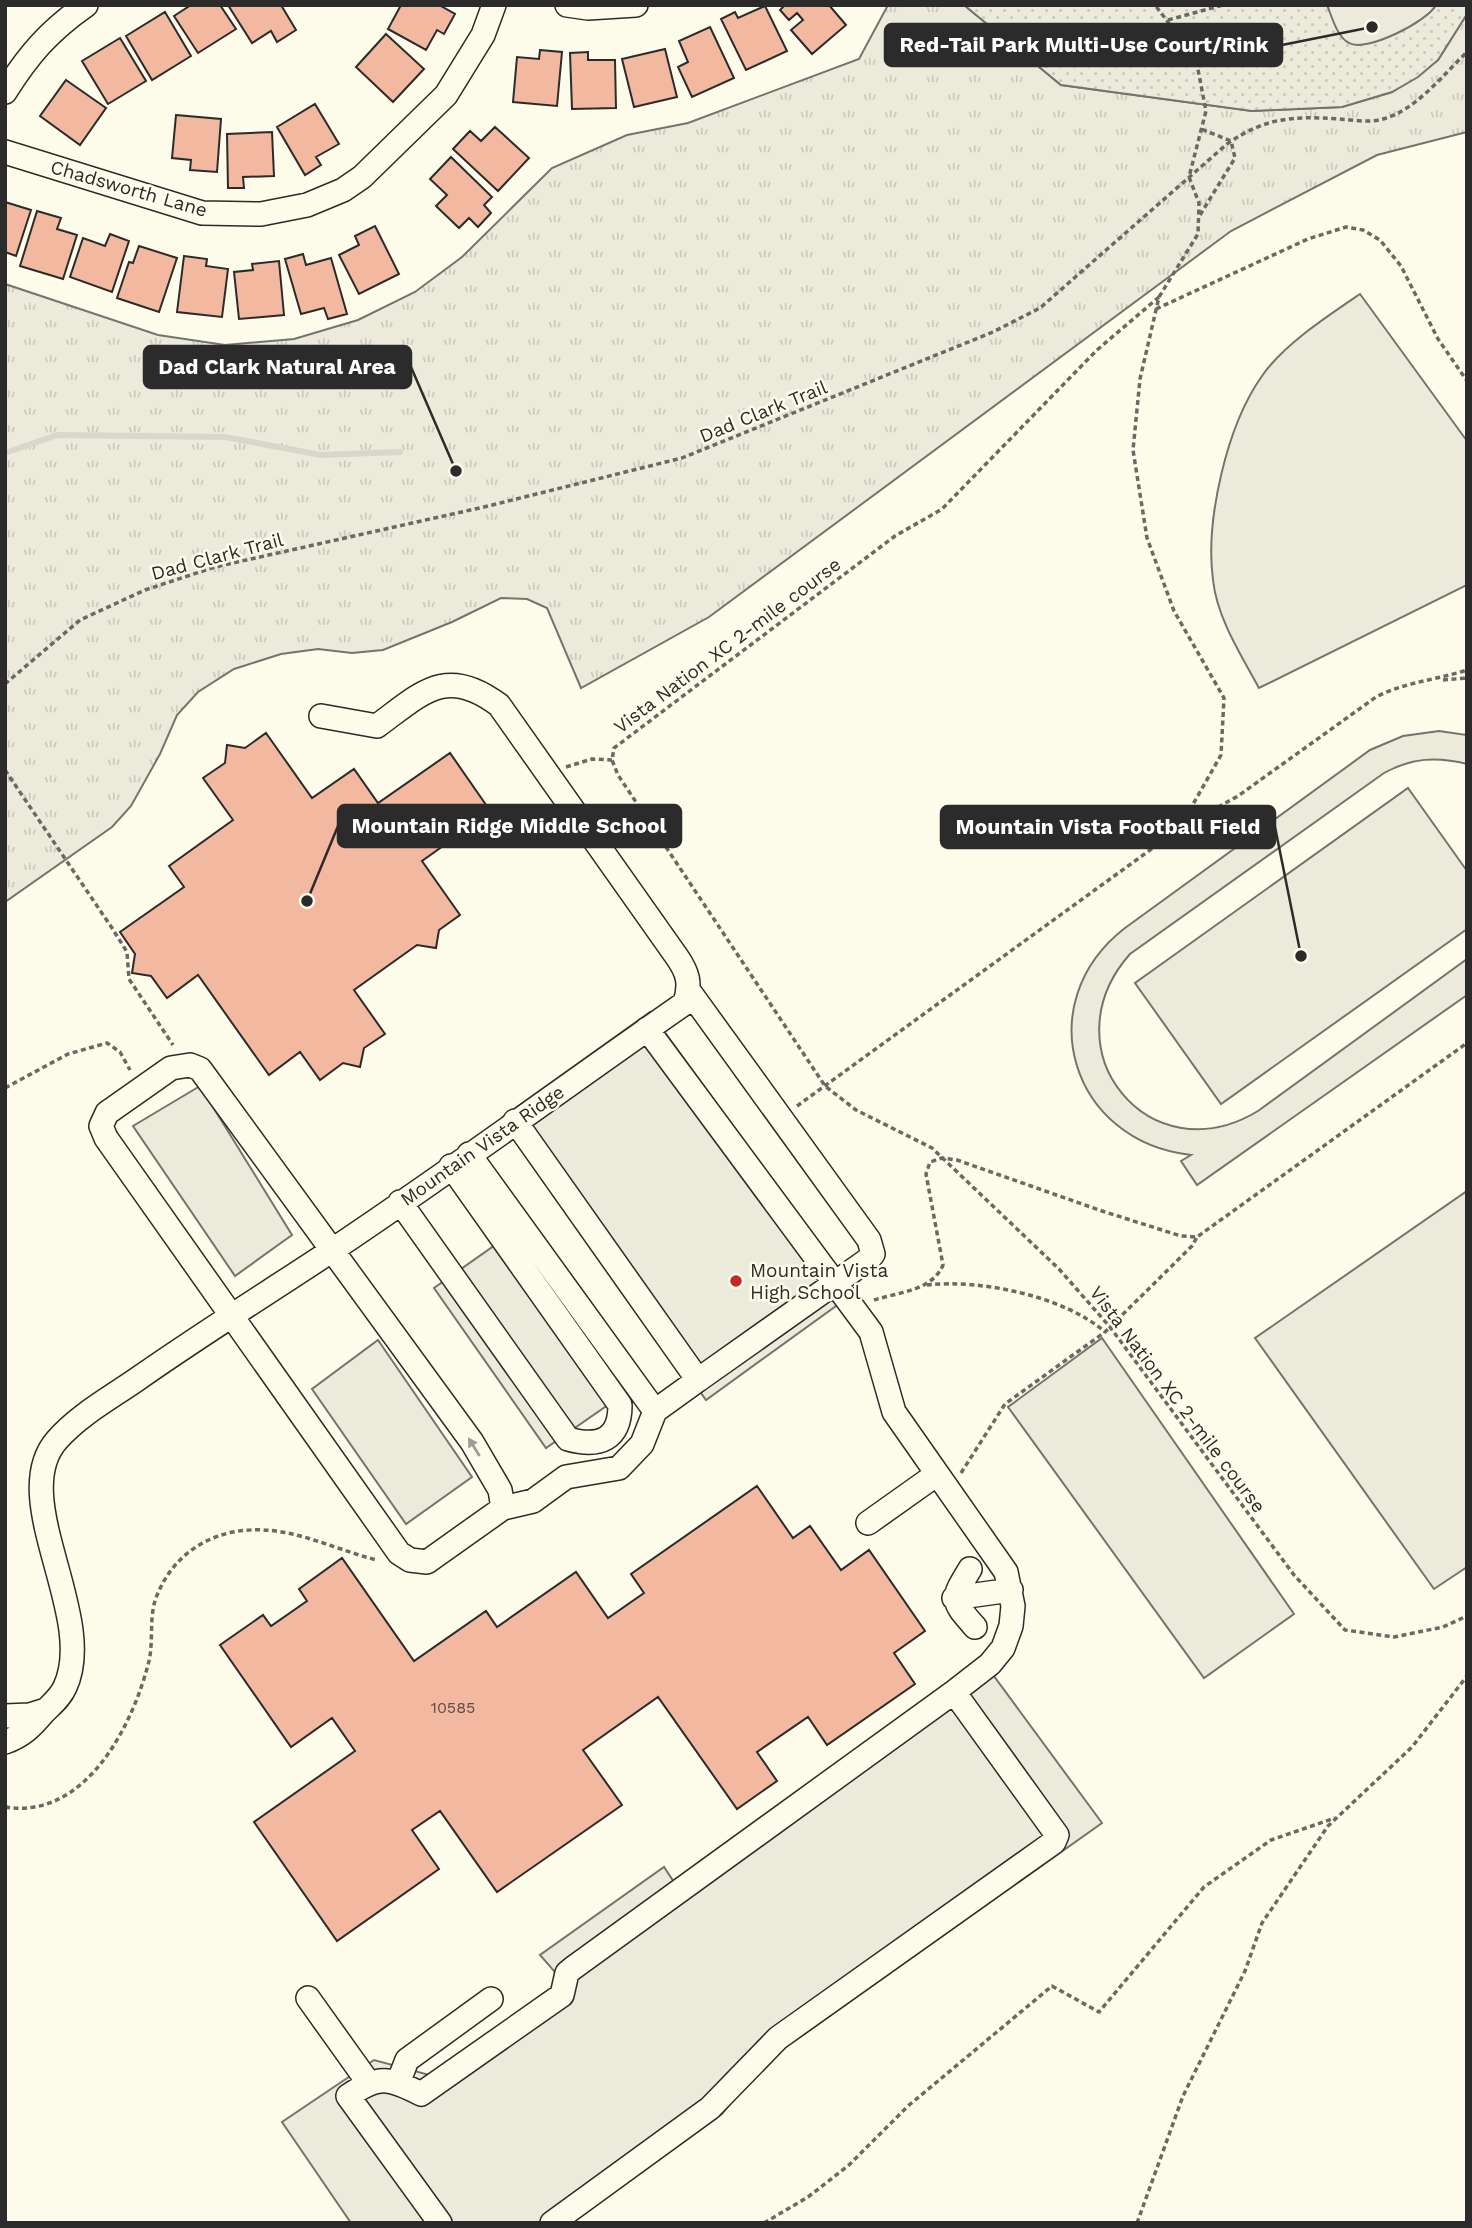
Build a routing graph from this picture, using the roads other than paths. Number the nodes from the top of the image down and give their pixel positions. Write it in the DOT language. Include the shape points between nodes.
graph roads {
  1 [pos="86,5"];
  2 [pos="494,5"];
  3 [pos="567,5"];
  4 [pos="636,5"];
  5 [pos="5,92"];
  6 [pos="5,152"];
  7 [pos="321,716"];
  8 [pos="689,991"];
  9 [pos="648,1029"];
  10 [pos="515,1121"];
  11 [pos="460,1160"];
  12 [pos="400,1202"];
  13 [pos="331,1251"];
  14 [pos="837,1282"];
  15 [pos="229,1315"];
  16 [pos="698,1380"];
  17 [pos="655,1411"];
  18 [pos="941,1481"];
  19 [pos="503,1508"];
  20 [pos="868,1523"];
  21 [pos="970,1569"];
  22 [pos="1011,1590"];
  23 [pos="954,1598"];
  24 [pos="975,1627"];
  25 [pos="954,1692"];
  26 [pos="46,1710"];
  27 [pos="5,1716"];
  28 [pos="5,1742"];
  29 [pos="308,1998"];
  30 [pos="491,1999"];
  31 [pos="368,2082"];
  32 [pos="398,2082"];
  33 [pos="440,2223"];
  34 [pos="552,2223"];
  1 -- 5 [label="street" via="58,24 30,53"];
  2 -- 6 [label="street, Chadsworth Lane" via="473,52 446,95 362,177 307,205 261,214 202,213"];
  3 -- 4 [label="street"];
  7 -- 8 [label="street" via="377,726 426,690 442,684 472,687 499,705 677,957 688,975"];
  8 -- 9 [label="street, Mountain Vista Ridge" via="685,1003"];
  8 -- 14 [label="street" via="872,1247 869,1259"];
  9 -- 10 [label="street, Mountain Vista Ridge"];
  9 -- 14 [label="street"];
  10 -- 11 [label="street, Mountain Vista Ridge"];
  10 -- 16 [label="street"];
  11 -- 12 [label="street, Mountain Vista Ridge"];
  11 -- 12 [label="street" via="620,1405 620,1423 609,1437 587,1444 568,1439"];
  11 -- 17 [label="street"];
  12 -- 13 [label="street, Mountain Vista Ridge"];
  13 -- 15 [label="street, Mountain Vista Ridge"];
  13 -- 15 [label="street" via="200,1069 190,1065 171,1068 107,1113 101,1126"];
  19 -- 13 [label="street, one-way" via="500,1490 472,1442"];
  14 -- 16 [label="street"];
  14 -- 18 [label="street" via="871,1332 894,1412"];
  15 -- 19 [label="street" via="398,1553 427,1562"];
  15 -- 26 [label="street, Mountain Vista Ridge" via="77,1421 55,1442 44,1468 42,1496 52,1556 67,1600 72,1648 67,1684"];
  16 -- 17 [label="street"];
  17 -- 19 [label="street" via="642,1444 619,1468 566,1476 533,1501"];
  18 -- 20 [label="street"];
  18 -- 22 [label="street" via="1006,1572"];
  21 -- 23 [label="street"];
  22 -- 23 [label="street"];
  22 -- 25 [label="street" via="1011,1626 1003,1648"];
  23 -- 24 [label="street"];
  25 -- 32 [label="street" via="573,1968 567,1973 562,1995 421,2094"];
  25 -- 34 [label="street" via="1057,1835 1055,1842 778,2038 710,2108"];
  26 -- 27 [label="street"];
  26 -- 28 [label="street, Mountain Vista Ridge" via="31,1728"];
  29 -- 31 [label="street"];
  30 -- 32 [label="street" via="407,2060"];
  31 -- 32 [label="street"];
  31 -- 33 [label="street" via="348,2096"];
}
